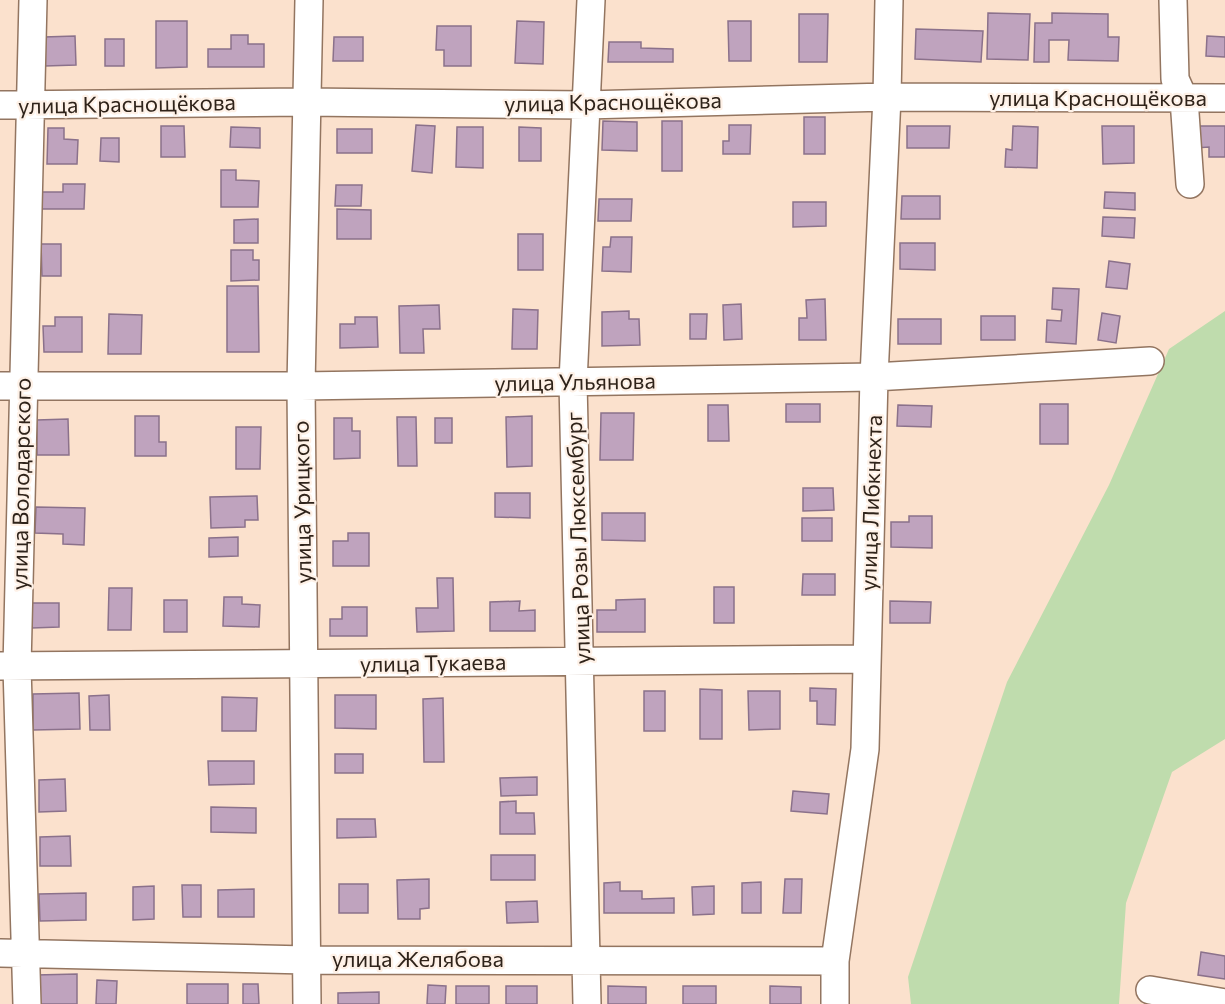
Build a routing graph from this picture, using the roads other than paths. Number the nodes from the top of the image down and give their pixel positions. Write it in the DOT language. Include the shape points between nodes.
graph roads {
  1 [pos="33,0"];
  2 [pos="309,0"];
  3 [pos="591,0"];
  4 [pos="889,0"];
  5 [pos="1173,0"];
  6 [pos="887,97"];
  7 [pos="1225,98"];
  8 [pos="1184,99"];
  9 [pos="305,102"];
  10 [pos="0,105"];
  11 [pos="30,105"];
  12 [pos="586,105"];
  13 [pos="1190,184"];
  14 [pos="1150,361"];
  15 [pos="874,376"];
  16 [pos="573,382"];
  17 [pos="12,386"];
  18 [pos="300,386"];
  19 [pos="866,659"];
  20 [pos="581,660"];
  21 [pos="304,665"];
  22 [pos="8,667"];
  23 [pos="13,954"];
  24 [pos="586,959"];
  25 [pos="306,960"];
  26 [pos="835,961"];
  27 [pos="1150,990"];
  28 [pos="1225,1003"];
  29 [pos="27,1004"];
  30 [pos="307,1004"];
  31 [pos="587,1004"];
  32 [pos="835,1004"];
  1 -- 11 [label="street, улица Володарского"];
  2 -- 9 [label="street, улица Урицкого"];
  3 -- 12 [label="street, улица Розы Люксембург"];
  4 -- 6 [label="street, улица Либкнехта"];
  5 -- 8 [label="street" via="1175,79"];
  6 -- 8 [label="street, улица Краснощёкова"];
  6 -- 12 [label="street, улица Краснощёкова"];
  6 -- 15 [label="street, улица Либкнехта"];
  7 -- 8 [label="street, улица Краснощёкова"];
  8 -- 13 [label="street"];
  9 -- 11 [label="street, улица Краснощёкова"];
  9 -- 12 [label="street, улица Краснощёкова"];
  9 -- 18 [label="street, улица Урицкого"];
  10 -- 11 [label="street, улица Краснощёкова"];
  11 -- 17 [label="street, улица Володарского"];
  12 -- 16 [label="street, улица Розы Люксембург"];
  14 -- 15 [label="street, улица Ульянова"];
  15 -- 16 [label="street, улица Ульянова"];
  15 -- 19 [label="street, улица Либкнехта"];
  16 -- 18 [label="street, улица Ульянова"];
  16 -- 20 [label="street, улица Розы Люксембург"];
  17 -- 18 [label="street, улица Ульянова"];
  17 -- 22 [label="street, улица Володарского"];
  18 -- 21 [label="street, улица Урицкого"];
  19 -- 20 [label="street, улица Тукаева"];
  19 -- 26 [label="street, улица Либкнехта" via="865,749"];
  20 -- 21 [label="street, улица Тукаева"];
  20 -- 24 [label="street, улица Розы Люксембург"];
  21 -- 22 [label="street, улица Тукаева"];
  21 -- 25 [label="street, улица Урицкого"];
  22 -- 23 [label="street, улица Володарского"];
  23 -- 25 [label="street, улица Желябова"];
  23 -- 29 [label="street, улица Володарского"];
  24 -- 25 [label="street, улица Желябова"];
  24 -- 26 [label="street, улица Желябова"];
  24 -- 31 [label="street, улица Розы Люксембург"];
  25 -- 30 [label="street, улица Урицкого"];
  26 -- 32 [label="street, улица Либкнехта"];
  27 -- 28 [label="street"];
}
